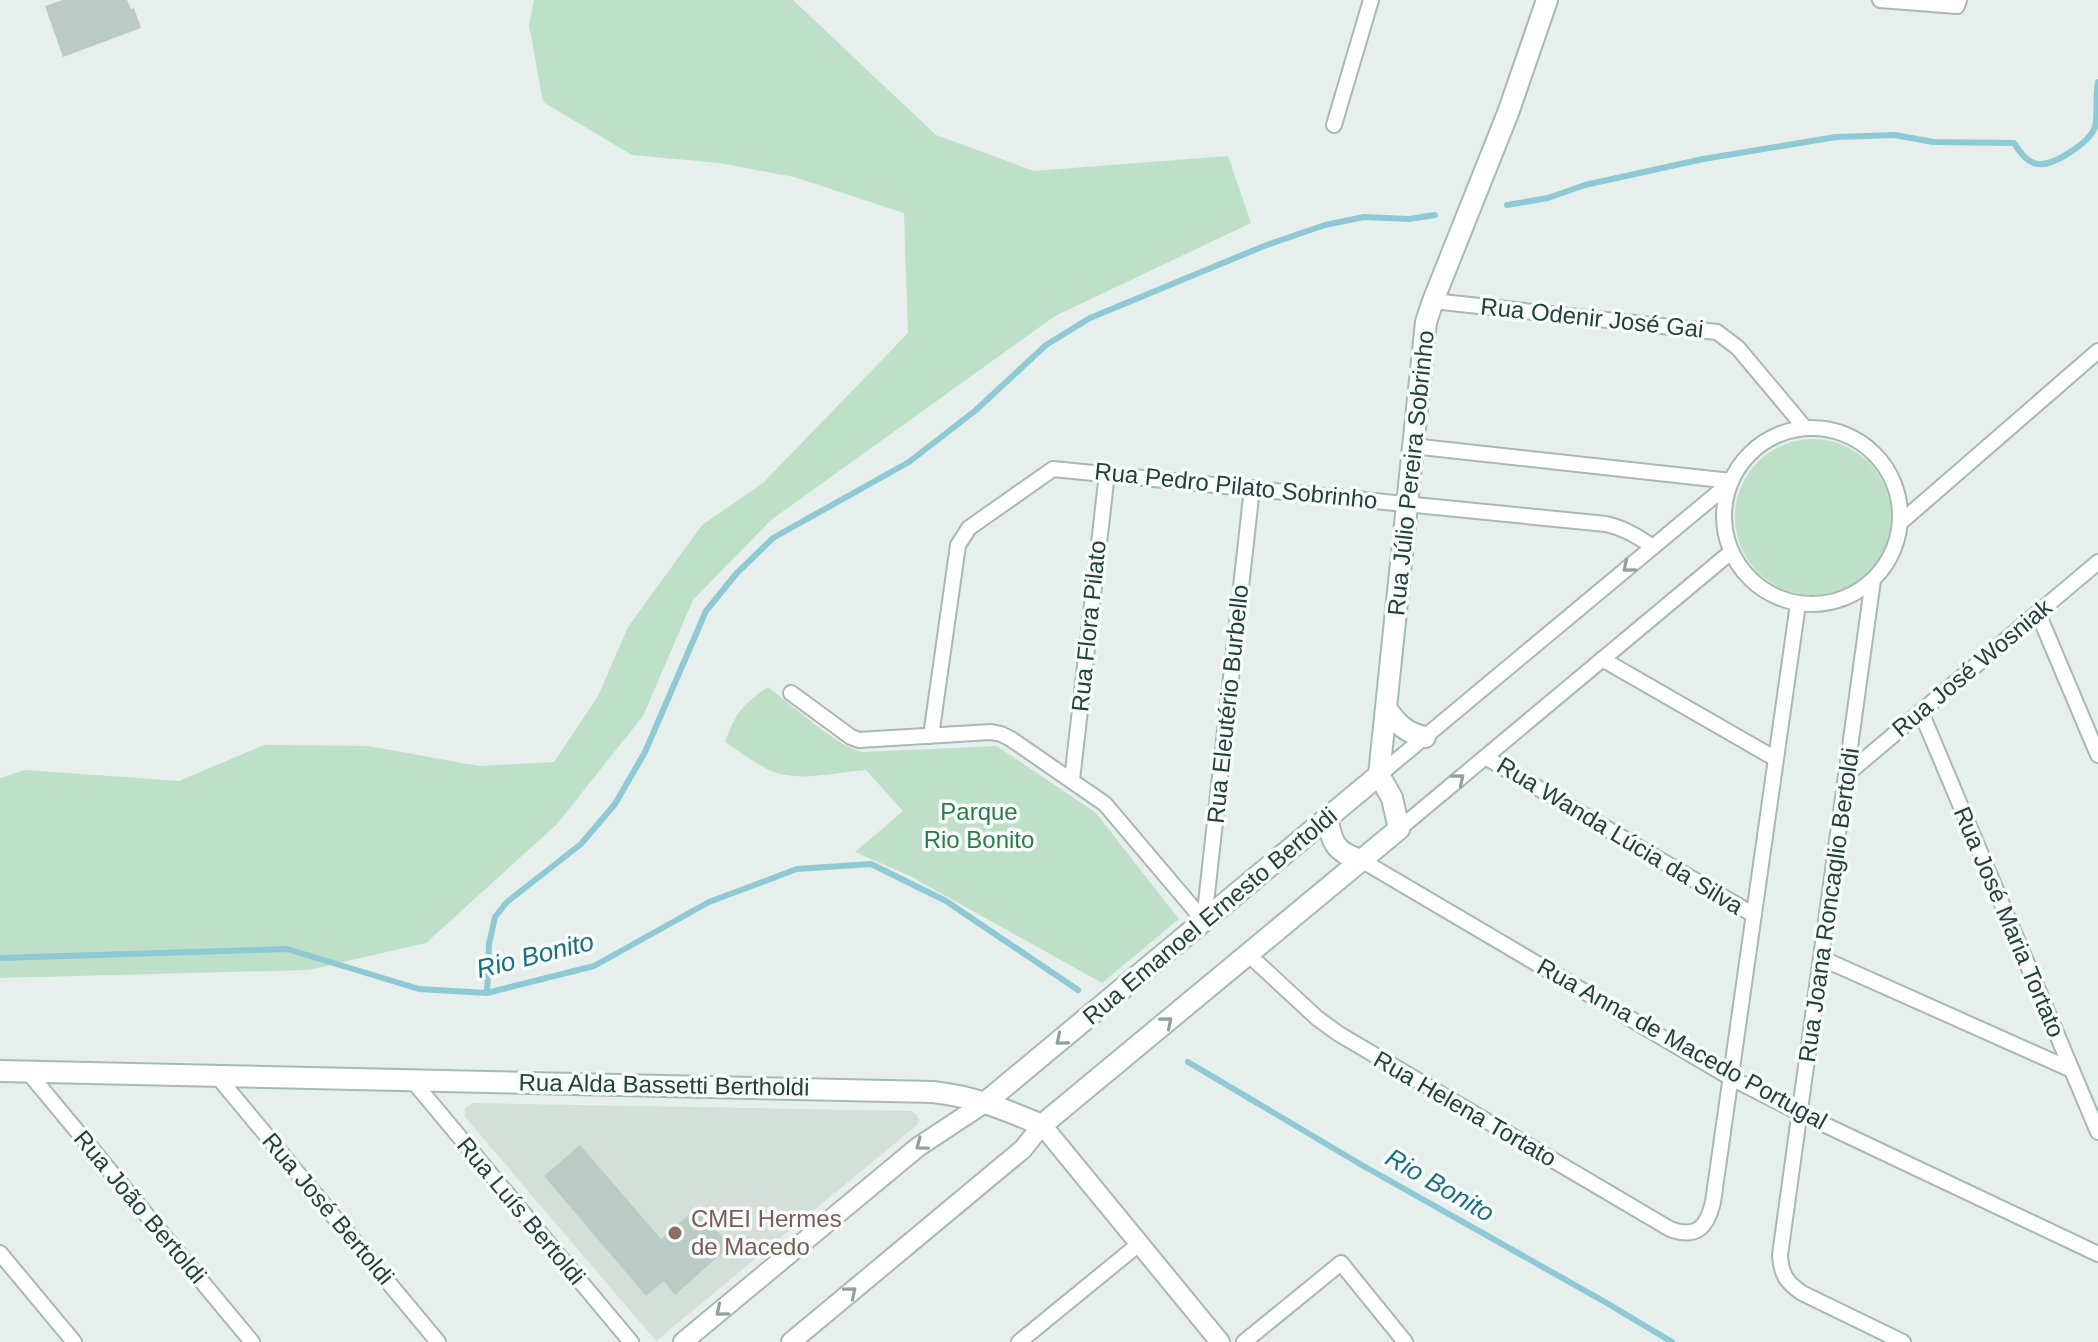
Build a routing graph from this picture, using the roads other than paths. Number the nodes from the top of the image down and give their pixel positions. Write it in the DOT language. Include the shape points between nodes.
graph roads {
  1 [pos="1371,0"];
  2 [pos="1547,0"];
  3 [pos="1880,0"];
  4 [pos="1958,3"];
  5 [pos="1334,125"];
  6 [pos="1433,301"];
  7 [pos="2098,351"];
  8 [pos="1805,428"];
  9 [pos="1412,446"];
  10 [pos="1107,473"];
  11 [pos="1731,481"];
  12 [pos="1252,488"];
  13 [pos="1407,504"];
  14 [pos="1901,522"];
  15 [pos="1653,547"];
  16 [pos="1731,552"];
  17 [pos="2098,562"];
  18 [pos="1873,580"];
  19 [pos="1798,604"];
  20 [pos="2038,613"];
  21 [pos="1602,659"];
  22 [pos="791,693"];
  23 [pos="1386,708"];
  24 [pos="1921,712"];
  25 [pos="931,736"];
  26 [pos="1425,737"];
  27 [pos="2098,755"];
  28 [pos="1485,757"];
  29 [pos="1776,759"];
  30 [pos="1379,775"];
  31 [pos="1846,775"];
  32 [pos="1072,780"];
  33 [pos="1327,818"];
  34 [pos="1399,829"];
  35 [pos="1361,860"];
  36 [pos="1754,915"];
  37 [pos="1204,921"];
  38 [pos="1248,954"];
  39 [pos="1821,958"];
  40 [pos="2072,1070"];
  41 [pos="0,1071"];
  42 [pos="28,1072"];
  43 [pos="217,1076"];
  44 [pos="1731,1078"];
  45 [pos="412,1080"];
  46 [pos="986,1102"];
  47 [pos="1800,1113"];
  48 [pos="1042,1125"];
  49 [pos="2098,1132"];
  50 [pos="1139,1244"];
  51 [pos="2094,1247"];
  52 [pos="0,1253"];
  53 [pos="74,1342"];
  54 [pos="252,1342"];
  55 [pos="438,1342"];
  56 [pos="631,1342"];
  57 [pos="683,1342"];
  58 [pos="791,1342"];
  59 [pos="1019,1342"];
  60 [pos="1220,1342"];
  61 [pos="1244,1342"];
  62 [pos="1405,1342"];
  63 [pos="1903,1342"];
  1 -- 5 [label="street"];
  2 -- 6 [label="main road, Rua Júlio Pereira Sobrinho"];
  3 -- 4 [label="street"];
  6 -- 8 [label="street, Rua Odenir José Gai" via="1717,332 1738,348"];
  6 -- 9 [label="main road, Rua Júlio Pereira Sobrinho" via="1423,336"];
  7 -- 14 [label="street"];
  8 -- 11 [label="street" via="1761,444"];
  8 -- 14 [label="street" via="1830,429 1875,453 1890,473"];
  9 -- 11 [label="street"];
  9 -- 13 [label="main road, Rua Júlio Pereira Sobrinho"];
  10 -- 12 [label="street, Rua Pedro Pilato Sobrinho"];
  10 -- 25 [label="street, Rua Pedro Pilato Sobrinho" via="1053,469 969,528 958,545"];
  10 -- 32 [label="street, Rua Flora Pilato"];
  11 -- 15 [label="street, Rua Emanoel Ernesto Bertoldi"];
  11 -- 16 [label="street" via="1724,517"];
  12 -- 13 [label="street, Rua Pedro Pilato Sobrinho"];
  12 -- 37 [label="street, Rua Eleutério Burbello"];
  13 -- 15 [label="street, Rua Pedro Pilato Sobrinho" via="1606,524"];
  13 -- 23 [label="main road, Rua Júlio Pereira Sobrinho"];
  14 -- 18 [label="street" via="1887,563"];
  15 -- 26 [label="street, Rua Emanoel Ernesto Bertoldi, one-way"];
  16 -- 19 [label="street" via="1747,577 1770,595"];
  16 -- 21 [label="street"];
  17 -- 20 [label="street, Rua José Wosniak"];
  18 -- 19 [label="street" via="1851,596 1825,604"];
  18 -- 31 [label="street, Rua Joana Roncaglio Bertoldi"];
  19 -- 29 [label="street"];
  20 -- 24 [label="street, Rua José Wosniak"];
  20 -- 27 [label="street"];
  21 -- 28 [label="street"];
  21 -- 29 [label="street"];
  22 -- 25 [label="street" via="859,740"];
  23 -- 26 [label="main road" via="1405,730"];
  23 -- 30 [label="main road, Rua Júlio Pereira Sobrinho"];
  24 -- 31 [label="street, Rua José Wosniak"];
  24 -- 40 [label="street, Rua José Maria Tortato"];
  25 -- 32 [label="street" via="1001,734"];
  26 -- 30 [label="street, Rua Emanoel Ernesto Bertoldi"];
  34 -- 28 [label="street, one-way"];
  28 -- 36 [label="street, Rua Wanda Lúcia da Silva"];
  29 -- 36 [label="street"];
  30 -- 33 [label="main road, Rua Emanoel Ernesto Bertoldi"];
  30 -- 34 [label="main road" via="1392,798"];
  31 -- 39 [label="street, Rua Joana Roncaglio Bertoldi"];
  32 -- 37 [label="street" via="1115,813"];
  33 -- 35 [label="main road" via="1333,843"];
  33 -- 37 [label="main road, Rua Emanoel Ernesto Bertoldi"];
  34 -- 35 [label="main road"];
  35 -- 38 [label="main road"];
  35 -- 44 [label="street, Rua Anna de Macedo Portugal"];
  36 -- 44 [label="street"];
  37 -- 46 [label="main road, Rua Emanoel Ernesto Bertoldi, one-way"];
  38 -- 44 [label="street, Rua Helena Tortato" via="1339,1034 1670,1229 1688,1234 1711,1213"];
  48 -- 38 [label="main road, one-way"];
  39 -- 40 [label="street"];
  39 -- 47 [label="street, Rua Joana Roncaglio Bertoldi"];
  40 -- 49 [label="street, Rua José Maria Tortato"];
  41 -- 42 [label="main road, Rua Alda Bassetti Bertholdi"];
  42 -- 43 [label="main road, Rua Alda Bassetti Bertholdi"];
  42 -- 54 [label="street, Rua João Bertoldi"];
  43 -- 45 [label="main road, Rua Alda Bassetti Bertholdi"];
  43 -- 55 [label="street, Rua José Bertoldi"];
  44 -- 47 [label="street, Rua Anna de Macedo Portugal"];
  45 -- 46 [label="main road, Rua Alda Bassetti Bertholdi" via="933,1092"];
  45 -- 56 [label="street, Rua Luís Bertoldi"];
  46 -- 48 [label="main road, Rua Alda Bassetti Bertholdi"];
  46 -- 57 [label="street, Rua Emanoel Ernesto Bertoldi, one-way" via="918,1147"];
  47 -- 51 [label="street, Rua Anna de Macedo Portugal"];
  47 -- 63 [label="street, Rua Joana Roncaglio Bertoldi" via="1780,1255 1783,1277 1802,1293"];
  48 -- 50 [label="street, Rua Alda Bassetti Bertholdi"];
  58 -- 48 [label="street, one-way" via="1023,1149"];
  50 -- 59 [label="street"];
  50 -- 60 [label="street, Rua Alda Bassetti Bertholdi"];
  52 -- 53 [label="street"];
  61 -- 62 [label="street" via="1341,1263"];
}
